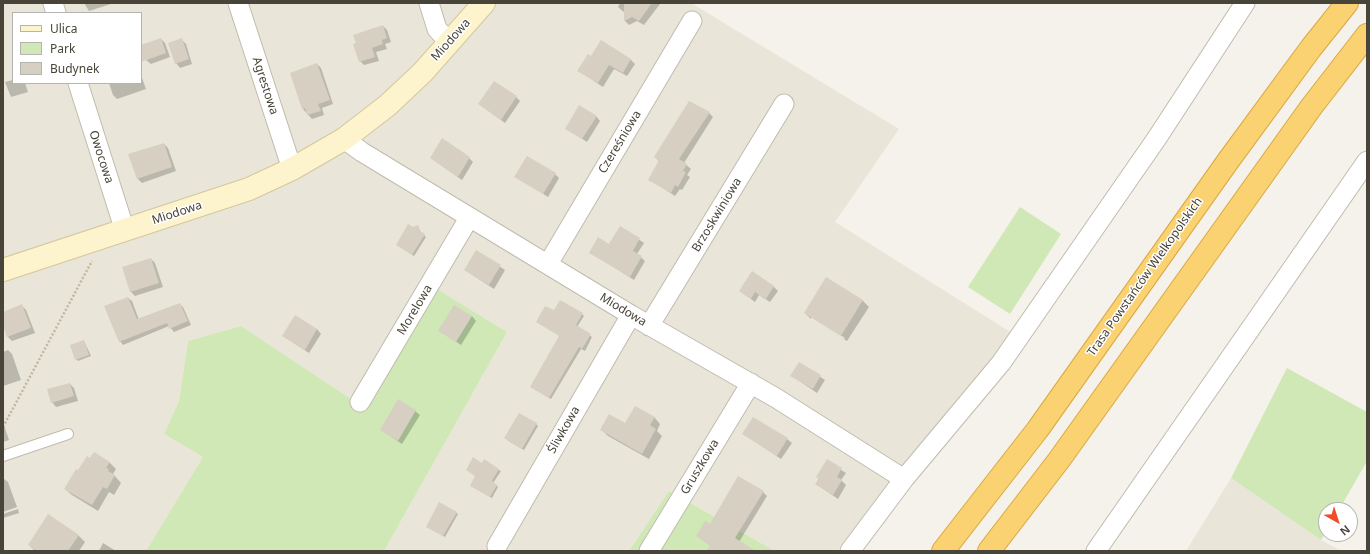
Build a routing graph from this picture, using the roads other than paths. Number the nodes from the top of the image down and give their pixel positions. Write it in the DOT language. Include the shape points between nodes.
graph roads {
  1 [pos="238,3"];
  2 [pos="429,3"];
  3 [pos="484,3"];
  4 [pos="1245,3"];
  5 [pos="1347,3"];
  6 [pos="692,21"];
  7 [pos="1367,35"];
  8 [pos="449,42"];
  9 [pos="78,84"];
  10 [pos="784,104"];
  11 [pos="344,139"];
  12 [pos="1367,161"];
  13 [pos="292,169"];
  14 [pos="469,218"];
  15 [pos="125,230"];
  16 [pos="548,264"];
  17 [pos="3,270"];
  18 [pos="631,315"];
  19 [pos="650,326"];
  20 [pos="751,383"];
  21 [pos="360,402"];
  22 [pos="68,434"];
  23 [pos="3,456"];
  24 [pos="904,479"];
  25 [pos="497,546"];
  26 [pos="649,551"];
  27 [pos="850,551"];
  28 [pos="943,551"];
  29 [pos="989,551"];
  30 [pos="1096,551"];
  1 -- 13 [label="street, Agrestowa"];
  2 -- 8 [label="street" via="437,29"];
  3 -- 8 [label="main road, Miodowa"];
  4 -- 24 [label="street" via="1157,138 1001,362"];
  5 -- 28 [label="highway, Trasa Powstańców Wielkopolskich" via="1228,161 1038,430"];
  6 -- 16 [label="street, Czereśniowa"];
  7 -- 29 [label="highway" via="1312,106 1059,460"];
  8 -- 11 [label="main road, Miodowa" via="423,72 388,105"];
  9 -- 15 [label="street, Owocowa"];
  10 -- 19 [label="street, Brzoskwiniowa"];
  11 -- 13 [label="main road, Miodowa"];
  11 -- 14 [label="street, Miodowa"];
  12 -- 30 [label="street"];
  13 -- 15 [label="main road, Miodowa" via="249,189"];
  14 -- 16 [label="street, Miodowa"];
  14 -- 21 [label="street, Morelowa"];
  15 -- 17 [label="main road, Miodowa"];
  16 -- 18 [label="street, Miodowa"];
  18 -- 19 [label="street, Miodowa"];
  18 -- 25 [label="street, Śliwkowa"];
  19 -- 20 [label="street, Miodowa"];
  20 -- 24 [label="street, Miodowa"];
  20 -- 26 [label="street, Gruszkowa"];
  22 -- 23 [label="lane"];
  24 -- 27 [label="street"];
}
